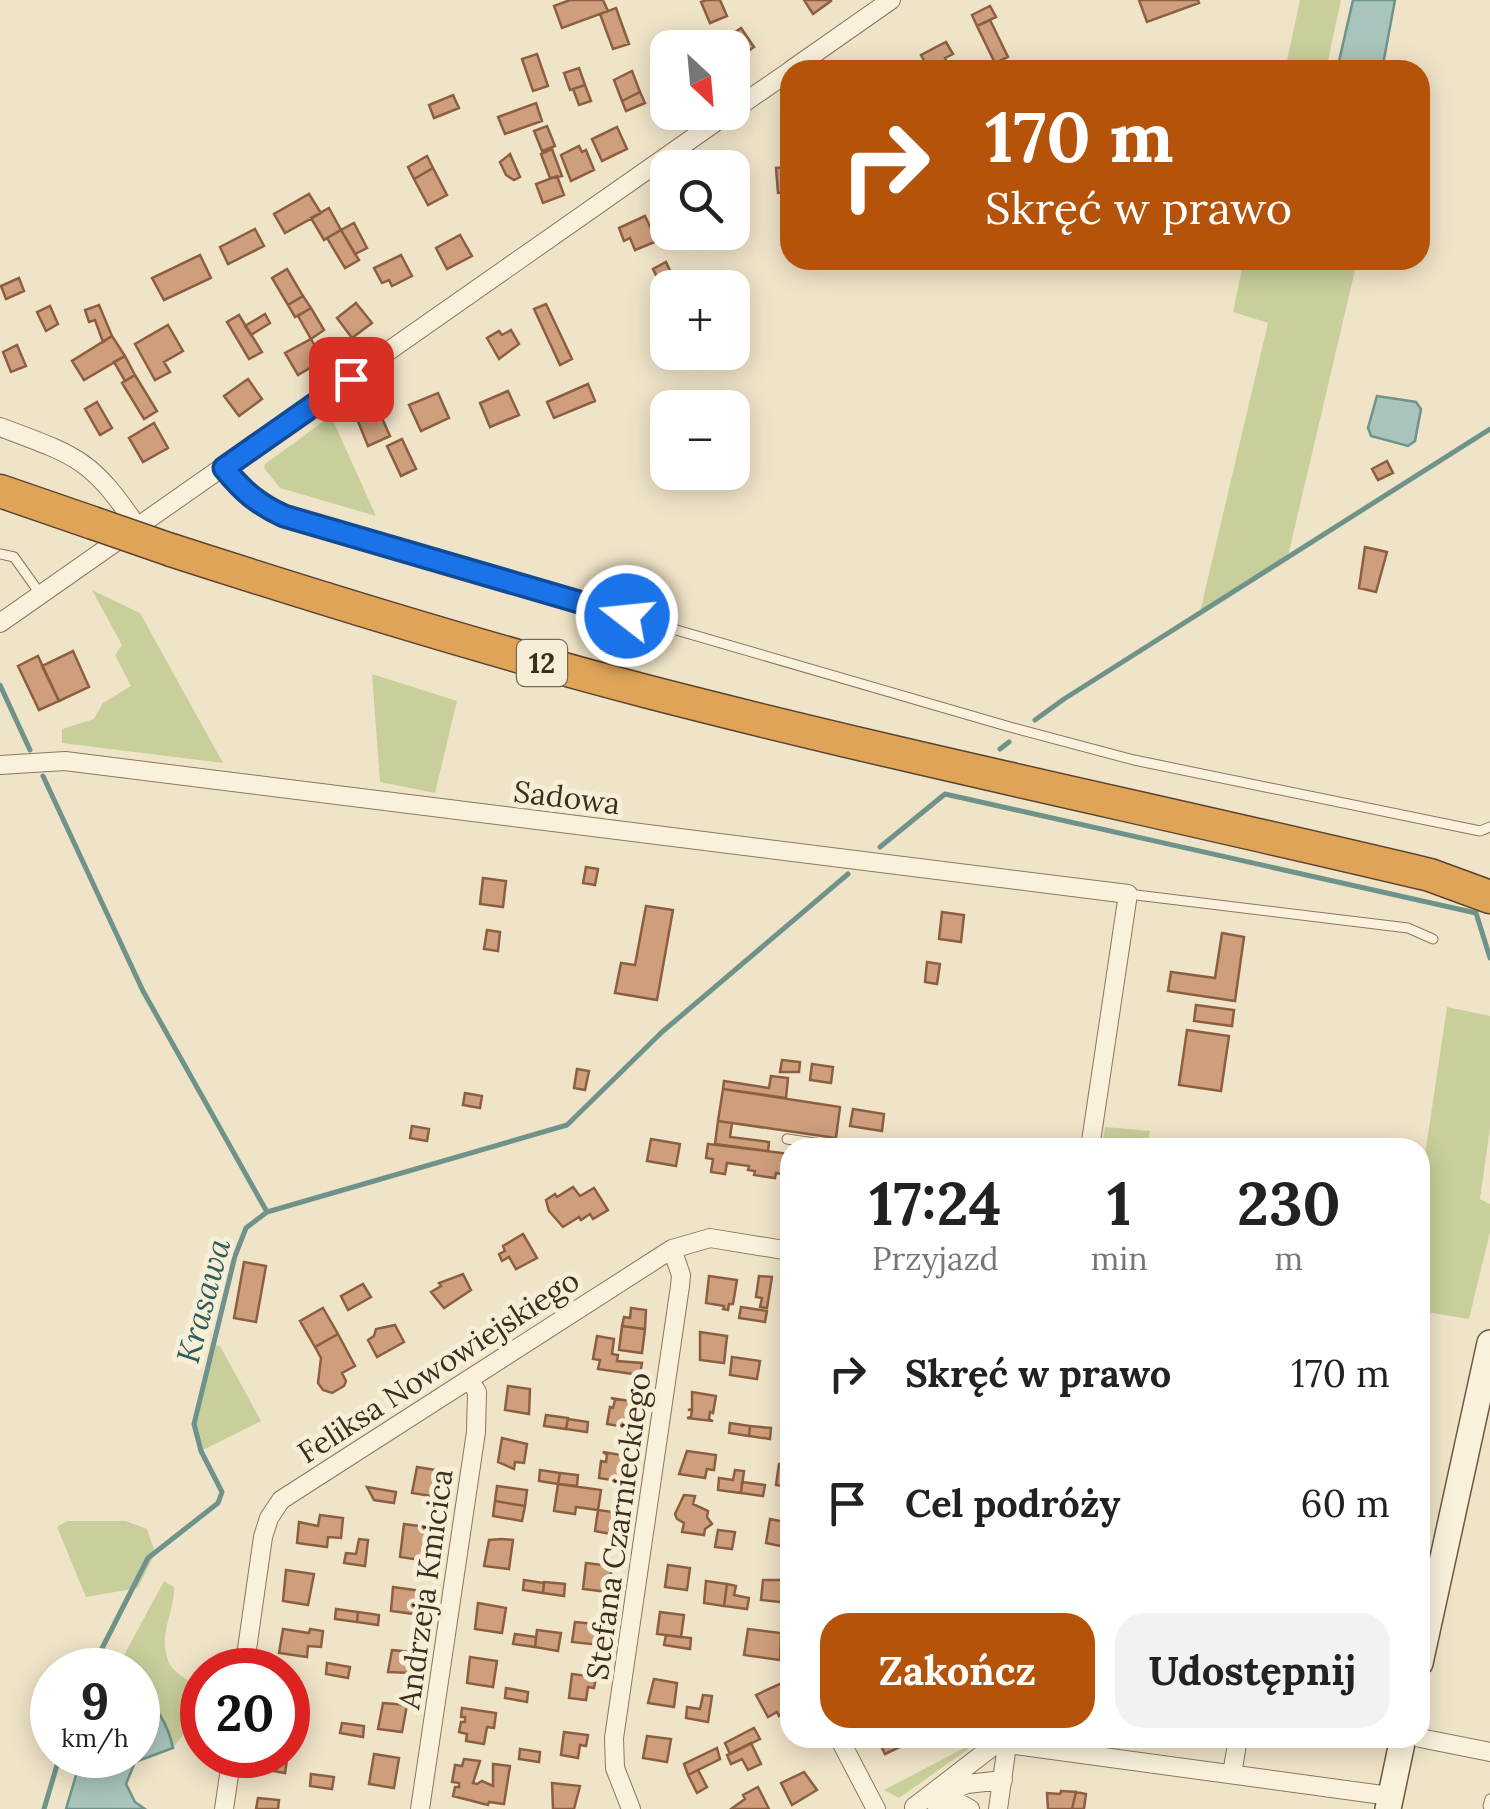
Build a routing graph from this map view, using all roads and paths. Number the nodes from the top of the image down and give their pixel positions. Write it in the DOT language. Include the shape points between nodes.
graph roads {
  1 [pos="892,0"];
  2 [pos="805,60"];
  3 [pos="780,77"];
  4 [pos="750,99"];
  5 [pos="706,130"];
  6 [pos="0,427"];
  7 [pos="224,468"];
  8 [pos="0,491"];
  9 [pos="138,528"];
  10 [pos="0,554"];
  11 [pos="41,595"];
  12 [pos="0,623"];
  13 [pos="0,766"];
  14 [pos="1487,829"];
  15 [pos="1430,874"];
  16 [pos="1490,880"];
  17 [pos="1128,894"];
  18 [pos="1490,897"];
  19 [pos="1434,939"];
  20 [pos="1091,1138"];
  21 [pos="672,1249"];
  22 [pos="780,1250"];
  23 [pos="1490,1343"];
  24 [pos="470,1380"];
  25 [pos="1430,1617"];
  26 [pos="247,1648"];
  27 [pos="1430,1740"];
  28 [pos="844,1748"];
  29 [pos="991,1748"];
  30 [pos="1007,1748"];
  31 [pos="1056,1748"];
  32 [pos="1236,1748"];
  33 [pos="1402,1748"];
  34 [pos="1490,1752"];
  35 [pos="1232,1774"];
  36 [pos="229,1778"];
  37 [pos="1002,1780"];
  38 [pos="1389,1802"];
  39 [pos="912,1808"];
  40 [pos="224,1809"];
  41 [pos="420,1809"];
  42 [pos="631,1809"];
  43 [pos="876,1809"];
  44 [pos="970,1809"];
  45 [pos="998,1809"];
  1 -- 2 [label="street"];
  3 -- 4 [label="street"];
  5 -- 7 [label="street"];
  6 -- 9 [label="street" via="92,468"];
  7 -- 9 [label="street"];
  7 -- 14 [label="lane" via="259,505 284,516 972,716 1134,760"];
  8 -- 15 [label="highway, 12, bridge" via="446,636 663,696"];
  9 -- 11 [label="street"];
  10 -- 11 [label="lane" via="14,557"];
  11 -- 12 [label="street"];
  13 -- 17 [label="street, Sadowa" via="65,761"];
  15 -- 16 [label="highway, 12"];
  15 -- 18 [label="highway, 12"];
  17 -- 19 [label="lane" via="1408,928"];
  17 -- 20 [label="street"];
  21 -- 22 [label="street, Feliksa Nowowiejskiego" via="710,1238"];
  21 -- 24 [label="street, Feliksa Nowowiejskiego"];
  21 -- 42 [label="street, Stefana Czarnieckiego" via="680,1286 614,1738 615,1768"];
  23 -- 25 [label="main road"];
  24 -- 26 [label="street, Feliksa Nowowiejskiego" via="281,1500 263,1537"];
  24 -- 41 [label="street, Andrzeja Kmicica" via="477,1392 476,1432"];
  27 -- 34 [label="street"];
  28 -- 43 [label="street"];
  29 -- 39 [label="street"];
  30 -- 37 [label="street"];
  31 -- 35 [label="street"];
  32 -- 35 [label="street"];
  33 -- 38 [label="main road"];
  35 -- 38 [label="street"];
  36 -- 40 [label="street"];
  37 -- 39 [label="street" via="967,1784"];
  37 -- 45 [label="street"];
  39 -- 44 [label="street" via="943,1801"];
}
